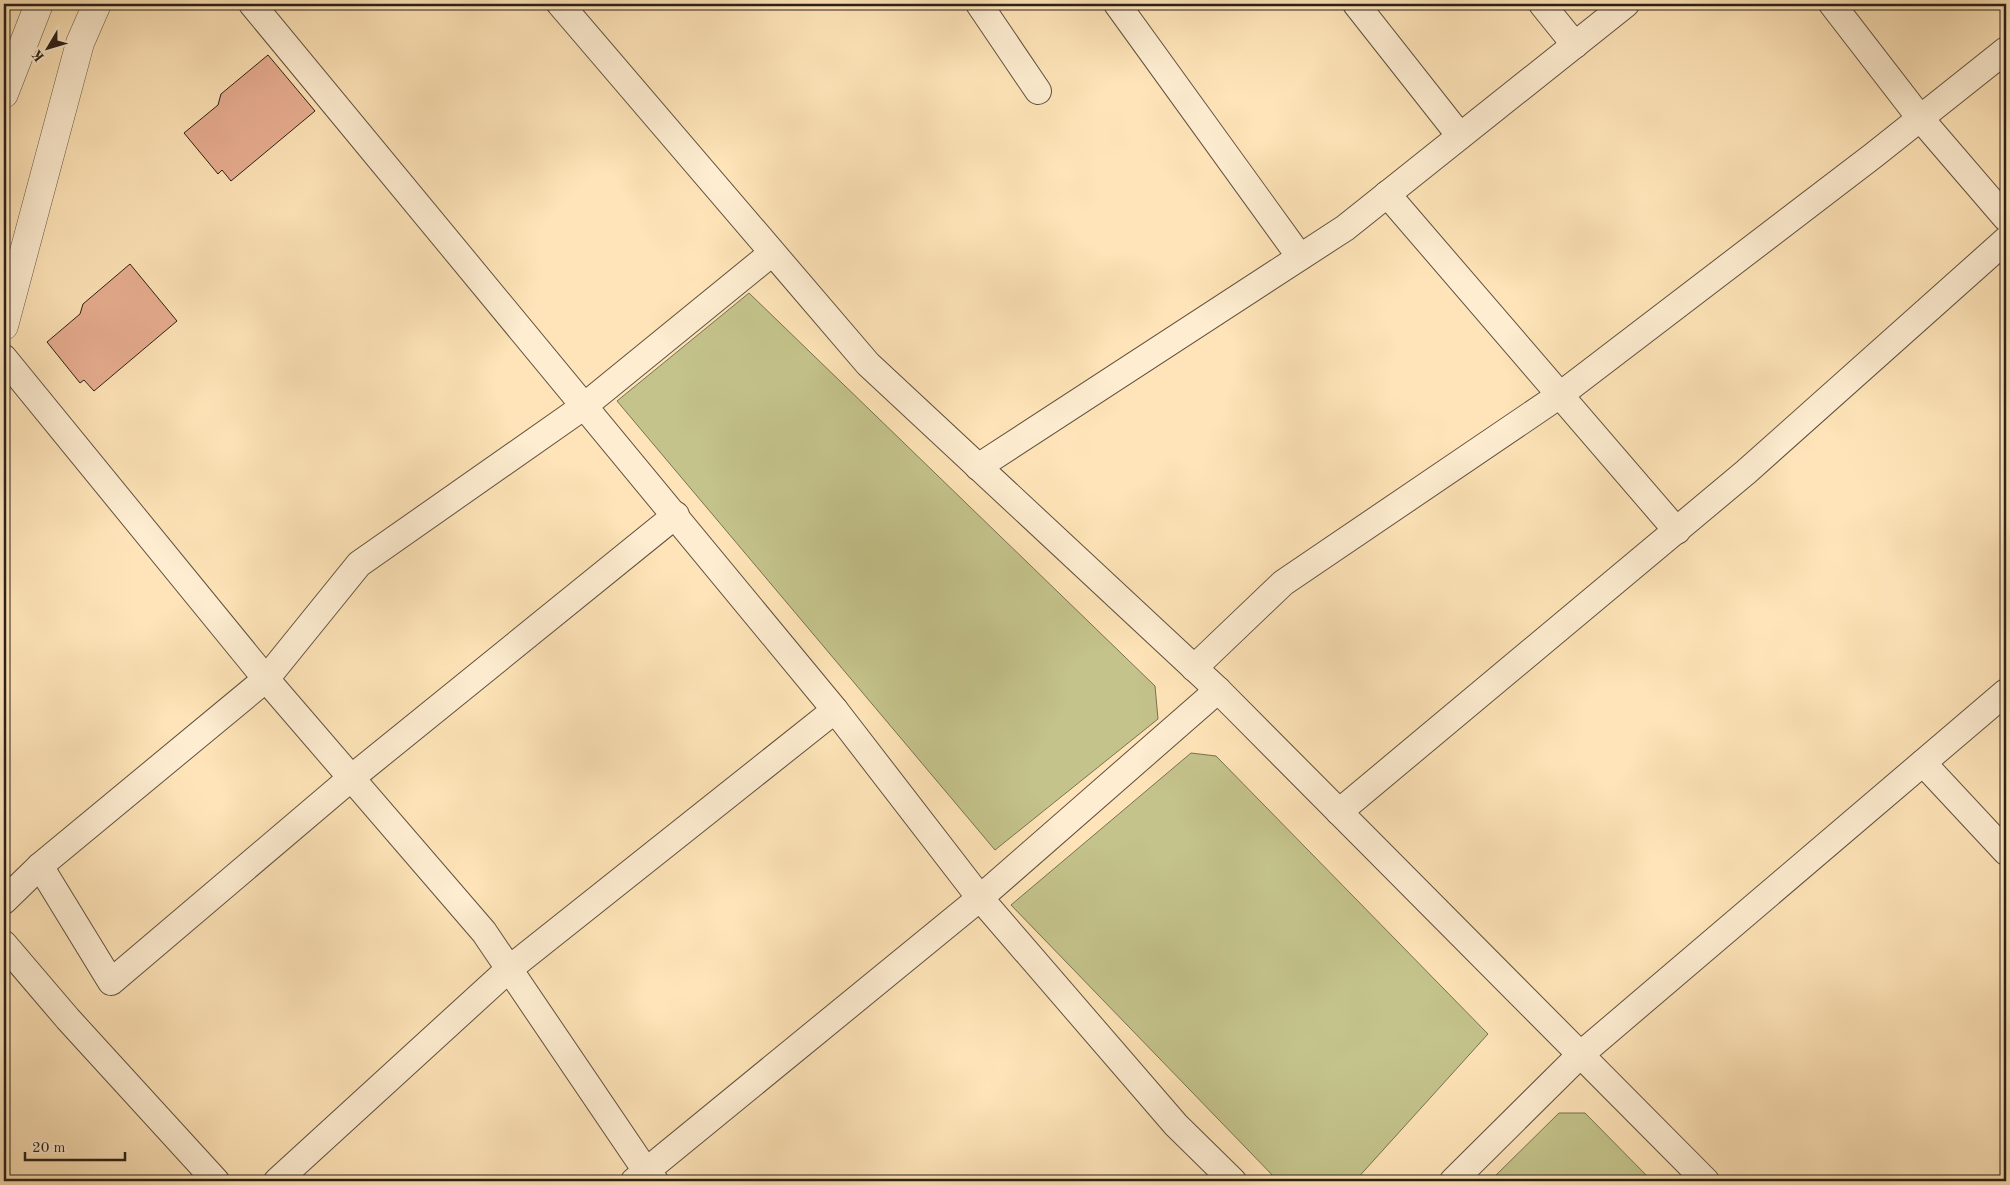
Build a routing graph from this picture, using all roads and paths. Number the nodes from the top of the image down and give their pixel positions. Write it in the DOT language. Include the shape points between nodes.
graph roads {
  1 [pos="39,4"];
  2 [pos="96,4"];
  3 [pos="252,4"];
  4 [pos="980,4"];
  5 [pos="1117,4"];
  6 [pos="1356,4"];
  7 [pos="1542,4"];
  8 [pos="1626,4"];
  9 [pos="1832,4"];
  10 [pos="571,7"];
  11 [pos="1575,45"];
  12 [pos="2006,50"];
  13 [pos="1038,91"];
  14 [pos="4,94"];
  15 [pos="1920,118"];
  16 [pos="1460,136"];
  17 [pos="1387,194"];
  18 [pos="2006,218"];
  19 [pos="2006,240"];
  20 [pos="772,253"];
  21 [pos="1300,257"];
  22 [pos="4,326"];
  23 [pos="4,358"];
  24 [pos="1560,395"];
  25 [pos="583,407"];
  26 [pos="978,467"];
  27 [pos="676,515"];
  28 [pos="1677,531"];
  29 [pos="1194,668"];
  30 [pos="266,679"];
  31 [pos="1218,690"];
  32 [pos="2006,692"];
  33 [pos="836,710"];
  34 [pos="1923,763"];
  35 [pos="350,778"];
  36 [pos="1340,812"];
  37 [pos="2006,852"];
  38 [pos="40,866"];
  39 [pos="980,898"];
  40 [pos="4,901"];
  41 [pos="4,944"];
  42 [pos="509,969"];
  43 [pos="1580,1055"];
  44 [pos="645,1178"];
  45 [pos="216,1181"];
  46 [pos="277,1181"];
  47 [pos="1233,1181"];
  48 [pos="1452,1181"];
  49 [pos="1706,1181"];
  1 -- 14 [label="street"];
  2 -- 22 [label="street" via="80,43"];
  3 -- 25 [label="street"];
  4 -- 13 [label="street"];
  5 -- 21 [label="street"];
  6 -- 16 [label="street"];
  7 -- 11 [label="street"];
  8 -- 11 [label="street"];
  9 -- 15 [label="street"];
  10 -- 20 [label="street"];
  11 -- 16 [label="street"];
  12 -- 15 [label="street"];
  15 -- 18 [label="street"];
  15 -- 24 [label="street"];
  16 -- 17 [label="street"];
  17 -- 21 [label="street" via="1345,228"];
  17 -- 24 [label="street"];
  19 -- 28 [label="street"];
  20 -- 25 [label="street"];
  20 -- 26 [label="street" via="868,364"];
  21 -- 26 [label="street"];
  23 -- 30 [label="street"];
  24 -- 28 [label="street"];
  24 -- 29 [label="street" via="1283,583"];
  25 -- 27 [label="street"];
  25 -- 30 [label="street" via="359,564"];
  26 -- 29 [label="street"];
  27 -- 33 [label="street"];
  27 -- 35 [label="street"];
  28 -- 36 [label="street"];
  29 -- 31 [label="street"];
  30 -- 35 [label="street"];
  30 -- 38 [label="street"];
  31 -- 36 [label="street"];
  31 -- 39 [label="street"];
  32 -- 34 [label="street"];
  33 -- 39 [label="street"];
  33 -- 42 [label="street"];
  34 -- 37 [label="street"];
  34 -- 43 [label="street"];
  35 -- 38 [label="street" via="111,982"];
  35 -- 42 [label="street" via="484,932"];
  36 -- 43 [label="street"];
  38 -- 40 [label="street"];
  39 -- 44 [label="street"];
  39 -- 47 [label="street" via="1176,1125"];
  41 -- 45 [label="street"];
  42 -- 44 [label="street"];
  42 -- 46 [label="street"];
  43 -- 48 [label="street"];
  43 -- 49 [label="street"];
}
